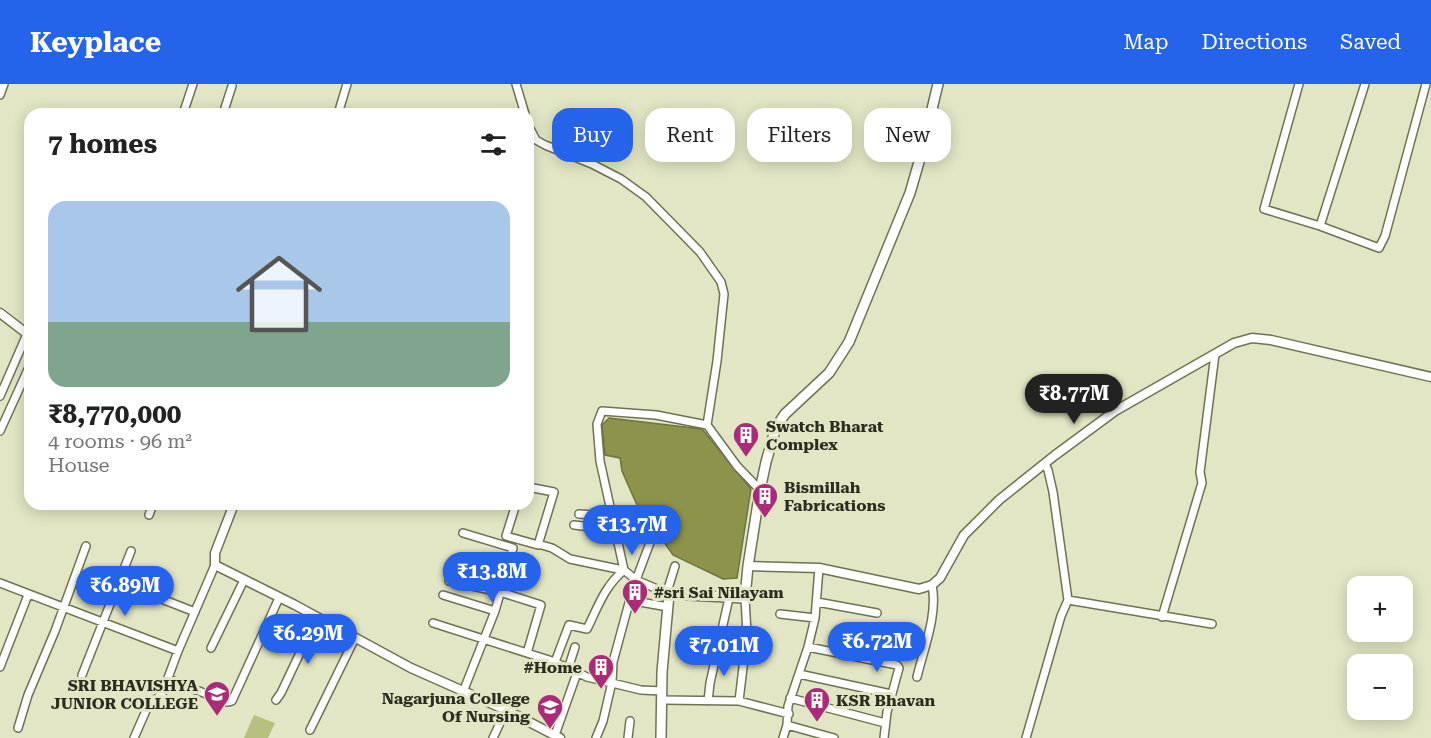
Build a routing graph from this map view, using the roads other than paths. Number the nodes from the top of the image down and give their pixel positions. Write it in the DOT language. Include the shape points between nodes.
graph roads {
  1 [pos="4,84"];
  2 [pos="193,84"];
  3 [pos="347,84"];
  4 [pos="516,84"];
  5 [pos="938,84"];
  6 [pos="1299,84"];
  7 [pos="1365,84"];
  8 [pos="1426,84"];
  9 [pos="232,86"];
  10 [pos="0,95"];
  11 [pos="185,108"];
  12 [pos="225,108"];
  13 [pos="340,108"];
  14 [pos="523,108"];
  15 [pos="534,136"];
  16 [pos="1320,226"];
  17 [pos="0,313"];
  18 [pos="24,331"];
  19 [pos="24,346"];
  20 [pos="1215,354"];
  21 [pos="1431,377"];
  22 [pos="24,378"];
  23 [pos="0,396"];
  24 [pos="706,425"];
  25 [pos="0,430"];
  26 [pos="1045,464"];
  27 [pos="534,488"];
  28 [pos="760,490"];
  29 [pos="151,510"];
  30 [pos="232,510"];
  31 [pos="514,510"];
  32 [pos="579,514"];
  33 [pos="149,515"];
  34 [pos="612,516"];
  35 [pos="574,525"];
  36 [pos="615,530"];
  37 [pos="463,533"];
  38 [pos="515,539"];
  39 [pos="651,540"];
  40 [pos="538,544"];
  41 [pos="86,546"];
  42 [pos="513,548"];
  43 [pos="131,551"];
  44 [pos="215,565"];
  45 [pos="675,566"];
  46 [pos="748,566"];
  47 [pos="819,568"];
  48 [pos="621,573"];
  49 [pos="635,579"];
  50 [pos="244,580"];
  51 [pos="449,581"];
  52 [pos="118,582"];
  53 [pos="0,584"];
  54 [pos="932,585"];
  55 [pos="500,592"];
  56 [pos="668,593"];
  57 [pos="28,595"];
  58 [pos="443,595"];
  59 [pos="279,598"];
  60 [pos="729,598"];
  61 [pos="745,598"];
  62 [pos="629,600"];
  63 [pos="1068,600"];
  64 [pos="817,602"];
  65 [pos="63,607"];
  66 [pos="668,607"];
  67 [pos="495,611"];
  68 [pos="195,612"];
  69 [pos="877,613"];
  70 [pos="780,614"];
  71 [pos="317,617"];
  72 [pos="1162,617"];
  73 [pos="815,618"];
  74 [pos="102,622"];
  75 [pos="434,623"];
  76 [pos="1212,624"];
  77 [pos="355,638"];
  78 [pos="484,640"];
  79 [pos="575,647"];
  80 [pos="808,647"];
  81 [pos="211,648"];
  82 [pos="178,651"];
  83 [pos="526,653"];
  84 [pos="555,662"];
  85 [pos="0,667"];
  86 [pos="568,669"];
  87 [pos="577,673"];
  88 [pos="799,674"];
  89 [pos="82,675"];
  90 [pos="917,677"];
  91 [pos="168,679"];
  92 [pos="612,682"];
  93 [pos="463,692"];
  94 [pos="891,694"];
  95 [pos="662,695"];
  96 [pos="790,698"];
  97 [pos="276,700"];
  98 [pos="708,701"];
  99 [pos="739,701"];
  100 [pos="506,710"];
  101 [pos="789,714"];
  102 [pos="630,721"];
  103 [pos="885,723"];
  104 [pos="787,725"];
  105 [pos="18,728"];
  106 [pos="310,730"];
  107 [pos="558,736"];
  108 [pos="134,738"];
  109 [pos="493,738"];
  110 [pos="596,738"];
  111 [pos="627,738"];
  112 [pos="661,738"];
  113 [pos="783,738"];
  114 [pos="834,738"];
  115 [pos="884,738"];
  116 [pos="1026,738"];
  1 -- 10 [label="street"];
  2 -- 11 [label="street"];
  3 -- 13 [label="street"];
  4 -- 14 [label="street"];
  5 -- 28 [label="main road" via="910,193 849,342 829,373 776,427"];
  6 -- 16 [label="street" via="1264,209"];
  7 -- 16 [label="street"];
  8 -- 16 [label="street" via="1379,248"];
  9 -- 12 [label="street"];
  15 -- 24 [label="street" via="621,178 646,197 700,252 721,282 724,294 717,361"];
  17 -- 18 [label="street"];
  19 -- 23 [label="street"];
  20 -- 21 [label="street" via="1252,338 1271,340"];
  20 -- 26 [label="street" via="1115,411"];
  20 -- 72 [label="street" via="1200,472 1202,483"];
  22 -- 25 [label="street"];
  24 -- 28 [label="street"];
  24 -- 34 [label="street" via="656,415 602,411 597,424 600,461"];
  26 -- 54 [label="street" via="999,500 964,535"];
  26 -- 63 [label="street" via="1053,492"];
  27 -- 40 [label="street" via="554,492"];
  28 -- 46 [label="main road"];
  29 -- 33 [label="street"];
  30 -- 44 [label="street" via="215,553"];
  31 -- 38 [label="street" via="506,536"];
  32 -- 34 [label="street"];
  34 -- 36 [label="street"];
  35 -- 36 [label="street"];
  36 -- 48 [label="street"];
  37 -- 42 [label="street"];
  38 -- 40 [label="street"];
  38 -- 42 [label="street"];
  39 -- 49 [label="street"];
  40 -- 48 [label="street" via="570,559 618,568"];
  41 -- 65 [label="street"];
  42 -- 55 [label="street"];
  43 -- 52 [label="street"];
  44 -- 50 [label="street"];
  44 -- 68 [label="street"];
  45 -- 56 [label="street"];
  46 -- 47 [label="street"];
  46 -- 61 [label="main road"];
  47 -- 54 [label="street" via="919,589"];
  47 -- 64 [label="street"];
  48 -- 49 [label="street"];
  48 -- 84 [label="street" via="601,597 587,629 569,625"];
  49 -- 56 [label="street"];
  49 -- 62 [label="street"];
  50 -- 59 [label="street"];
  50 -- 81 [label="street"];
  51 -- 55 [label="street"];
  52 -- 68 [label="street"];
  52 -- 74 [label="street"];
  53 -- 57 [label="street"];
  54 -- 90 [label="street" via="932,614"];
  55 -- 67 [label="street"];
  55 -- 83 [label="street" via="541,605"];
  56 -- 60 [label="main road"];
  56 -- 66 [label="main road"];
  57 -- 65 [label="street"];
  57 -- 85 [label="street"];
  58 -- 67 [label="street"];
  59 -- 71 [label="street"];
  59 -- 91 [label="street" via="232,701"];
  60 -- 61 [label="main road"];
  60 -- 98 [label="street"];
  61 -- 99 [label="street" via="747,634"];
  62 -- 66 [label="street"];
  62 -- 92 [label="street" via="613,662"];
  63 -- 72 [label="street"];
  63 -- 116 [label="street"];
  64 -- 69 [label="street"];
  64 -- 73 [label="street"];
  65 -- 74 [label="street"];
  65 -- 105 [label="street"];
  66 -- 95 [label="main road"];
  67 -- 78 [label="street"];
  68 -- 82 [label="street"];
  70 -- 73 [label="street"];
  71 -- 77 [label="street"];
  71 -- 97 [label="street"];
  72 -- 76 [label="street"];
  73 -- 80 [label="street"];
  74 -- 82 [label="street"];
  74 -- 89 [label="street"];
  75 -- 78 [label="street"];
  77 -- 93 [label="street"];
  77 -- 106 [label="street"];
  78 -- 83 [label="street"];
  78 -- 93 [label="street"];
  79 -- 86 [label="street"];
  80 -- 88 [label="street"];
  80 -- 94 [label="street" via="897,665"];
  82 -- 91 [label="street"];
  83 -- 84 [label="street"];
  84 -- 86 [label="street"];
  86 -- 87 [label="street"];
  87 -- 92 [label="street"];
  87 -- 107 [label="street"];
  88 -- 94 [label="street"];
  88 -- 96 [label="street"];
  91 -- 108 [label="street" via="162,694 148,706"];
  92 -- 95 [label="street"];
  92 -- 110 [label="street"];
  93 -- 100 [label="street"];
  94 -- 103 [label="street"];
  95 -- 98 [label="street"];
  95 -- 112 [label="main road"];
  96 -- 101 [label="street"];
  96 -- 103 [label="street"];
  98 -- 99 [label="street"];
  99 -- 101 [label="street"];
  100 -- 107 [label="street"];
  100 -- 109 [label="street"];
  101 -- 104 [label="street"];
  102 -- 111 [label="street"];
  103 -- 115 [label="street"];
  104 -- 113 [label="street"];
  104 -- 114 [label="street"];
}
